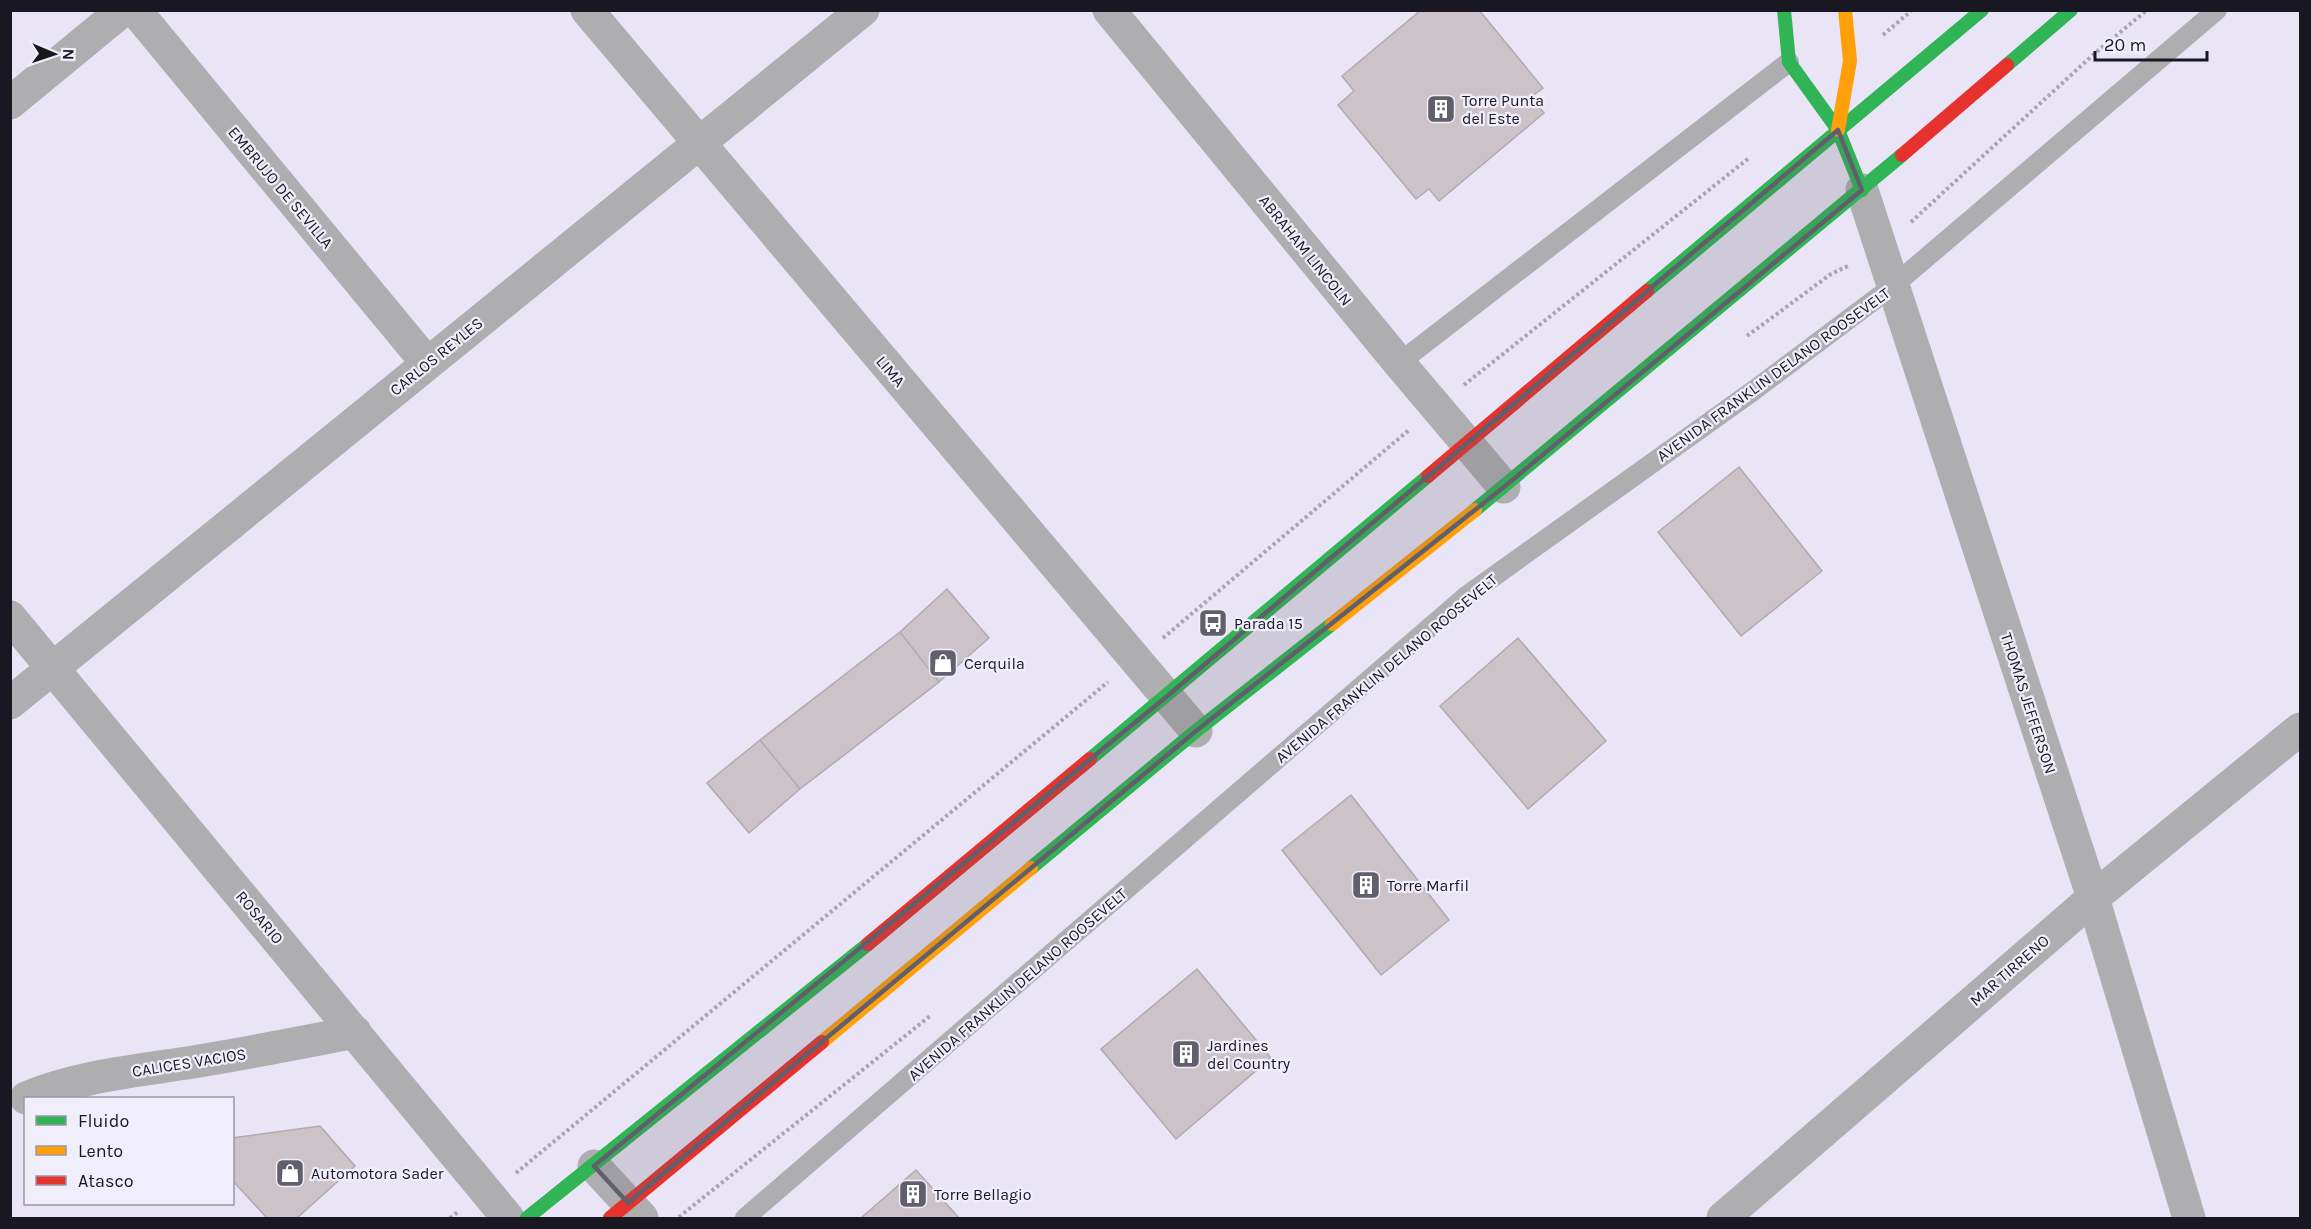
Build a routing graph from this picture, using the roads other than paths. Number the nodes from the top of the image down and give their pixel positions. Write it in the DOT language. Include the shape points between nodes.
graph roads {
  1 [pos="123,10"];
  2 [pos="135,10"];
  3 [pos="587,10"];
  4 [pos="862,10"];
  5 [pos="1110,10"];
  6 [pos="1784,10"];
  7 [pos="1845,10"];
  8 [pos="1982,10"];
  9 [pos="2071,10"];
  10 [pos="2217,10"];
  11 [pos="1789,62"];
  12 [pos="10,103"];
  13 [pos="1839,130"];
  14 [pos="697,142"];
  15 [pos="1862,190"];
  16 [pos="1893,286"];
  17 [pos="427,363"];
  18 [pos="1399,363"];
  19 [pos="1466,444"];
  20 [pos="1504,487"];
  21 [pos="10,616"];
  22 [pos="53,668"];
  23 [pos="1166,697"];
  24 [pos="10,703"];
  25 [pos="2301,729"];
  26 [pos="1196,731"];
  27 [pos="2092,898"];
  28 [pos="355,1032"];
  29 [pos="30,1097"];
  30 [pos="594,1166"];
  31 [pos="627,1213"];
  32 [pos="508,1218"];
  33 [pos="527,1218"];
  34 [pos="745,1218"];
  35 [pos="1724,1218"];
  36 [pos="2189,1218"];
  1 -- 12 [label="street"];
  2 -- 17 [label="street, EMBRUJO DE SEVILLA"];
  3 -- 14 [label="street, LIMA"];
  4 -- 14 [label="street, CARLOS REYLES"];
  5 -- 18 [label="street, ABRAHAM LINCOLN"];
  6 -- 11 [label="main road"];
  7 -- 13 [label="main road" via="1850,61"];
  8 -- 13 [label="main road"];
  9 -- 15 [label="main road"];
  10 -- 16 [label="lane, AVENIDA FRANKLIN DELANO ROOSEVELT"];
  11 -- 13 [label="main road"];
  11 -- 18 [label="lane"];
  13 -- 15 [label="main road"];
  13 -- 19 [label="main road"];
  14 -- 17 [label="street, CARLOS REYLES"];
  14 -- 23 [label="street, LIMA"];
  15 -- 16 [label="street, THOMAS JEFFERSON"];
  15 -- 20 [label="main road"];
  16 -- 27 [label="street, THOMAS JEFFERSON"];
  16 -- 34 [label="lane, AVENIDA FRANKLIN DELANO ROOSEVELT" via="1465,597"];
  17 -- 22 [label="street, CARLOS REYLES"];
  18 -- 19 [label="street, ABRAHAM LINCOLN"];
  19 -- 20 [label="street, ABRAHAM LINCOLN"];
  19 -- 23 [label="main road"];
  20 -- 26 [label="main road"];
  21 -- 22 [label="street, ROSARIO"];
  22 -- 24 [label="street, CARLOS REYLES"];
  22 -- 28 [label="street, ROSARIO"];
  23 -- 26 [label="street, LIMA"];
  23 -- 30 [label="main road"];
  25 -- 27 [label="street, MAR TIRRENO"];
  26 -- 31 [label="main road"];
  27 -- 35 [label="street, MAR TIRRENO"];
  27 -- 36 [label="street, THOMAS JEFFERSON"];
  28 -- 29 [label="street, CALICES VACIOS" via="107,1076"];
  28 -- 32 [label="street, ROSARIO"];
  30 -- 31 [label="street"];
  30 -- 33 [label="main road"];
}
